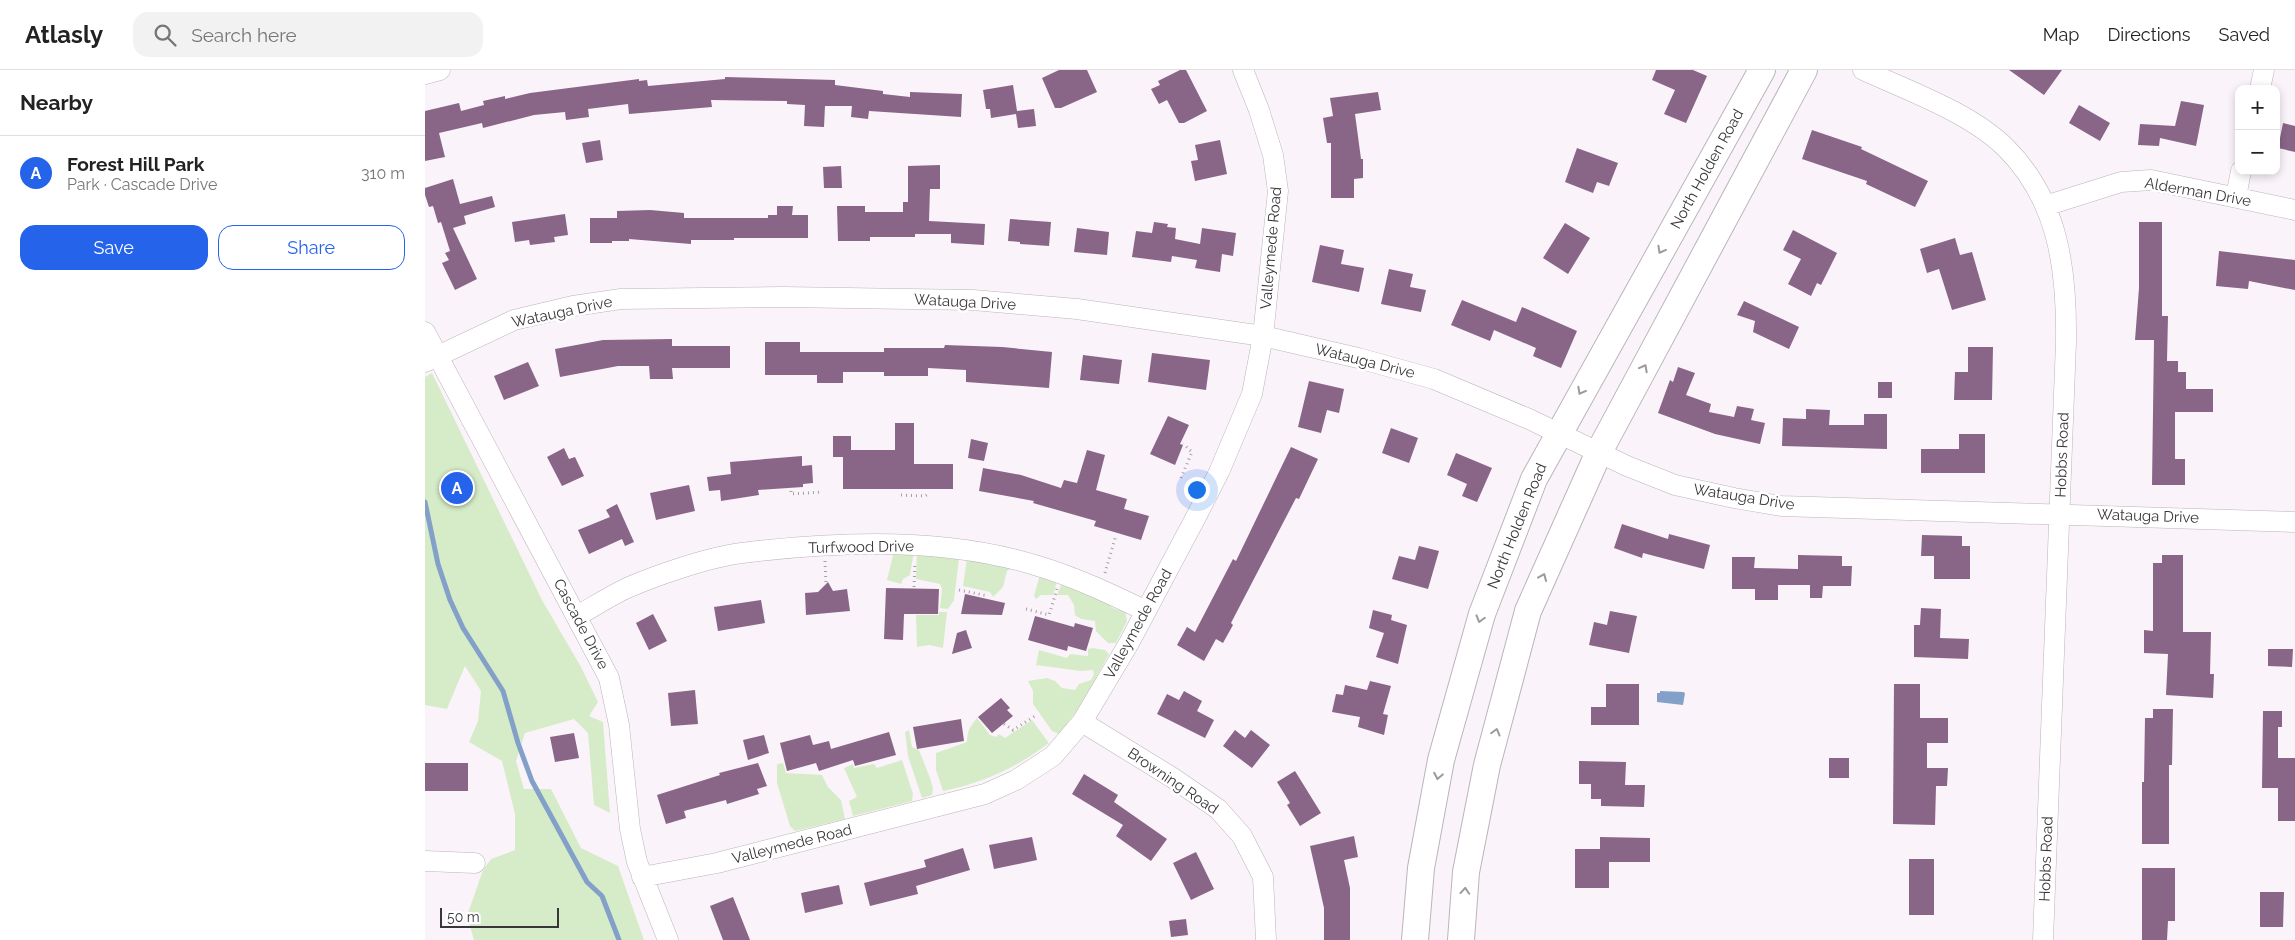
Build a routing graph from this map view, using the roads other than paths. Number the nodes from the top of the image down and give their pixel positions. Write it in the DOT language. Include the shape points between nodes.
graph roads {
  1 [pos="439,70"];
  2 [pos="1243,70"];
  3 [pos="1762,70"];
  4 [pos="1804,70"];
  5 [pos="1863,70"];
  6 [pos="2264,70"];
  7 [pos="425,74"];
  8 [pos="2261,85"];
  9 [pos="2240,175"];
  10 [pos="2235,197"];
  11 [pos="2045,206"];
  12 [pos="2295,210"];
  13 [pos="425,332"];
  14 [pos="1263,336"];
  15 [pos="431,359"];
  16 [pos="1558,432"];
  17 [pos="1599,452"];
  18 [pos="2059,513"];
  19 [pos="2295,522"];
  20 [pos="1146,612"];
  21 [pos="577,616"];
  22 [pos="1082,722"];
  23 [pos="425,861"];
  24 [pos="475,863"];
  25 [pos="642,876"];
  26 [pos="668,940"];
  27 [pos="1266,940"];
  28 [pos="1415,940"];
  29 [pos="1461,940"];
  30 [pos="2043,940"];
  1 -- 7 [label="street"];
  2 -- 14 [label="street, Valleymede Road" via="1273,155 1278,191"];
  3 -- 16 [label="main road, North Holden Road, one-way"];
  17 -- 4 [label="main road, one-way"];
  5 -- 11 [label="street, Hobbs Road" via="1944,107 1979,127 2005,147 2022,167"];
  6 -- 8 [label="street"];
  9 -- 10 [label="street"];
  10 -- 11 [label="street, Alderman Drive" via="2151,180 2121,182"];
  10 -- 12 [label="street, Alderman Drive"];
  11 -- 18 [label="street, Hobbs Road" via="2057,238 2067,300"];
  13 -- 15 [label="street, Cascade Drive"];
  14 -- 15 [label="street, Watauga Drive" via="1077,308 973,300 621,299 514,320"];
  14 -- 16 [label="street, Watauga Drive" via="1433,379"];
  14 -- 20 [label="street, Valleymede Road" via="1252,394 1222,463"];
  15 -- 21 [label="street, Cascade Drive"];
  16 -- 17 [label="street, Watauga Drive"];
  16 -- 28 [label="main road, North Holden Road, one-way" via="1534,479 1478,628 1441,760 1421,868"];
  17 -- 18 [label="street, Watauga Drive" via="1675,485 1781,506"];
  29 -- 17 [label="main road, one-way" via="1466,872 1487,765 1529,611"];
  18 -- 19 [label="street, Watauga Drive"];
  18 -- 30 [label="street, Hobbs Road"];
  20 -- 21 [label="street, Turfwood Drive" via="1061,574 994,555 917,546 823,546 740,553 684,568 626,589"];
  20 -- 22 [label="street, Valleymede Road"];
  21 -- 25 [label="street, Cascade Drive" via="609,678 619,724 630,829"];
  22 -- 25 [label="street, Valleymede Road" via="1053,756 985,794 717,863"];
  22 -- 27 [label="street, Browning Road" via="1218,809 1236,829 1263,877"];
  23 -- 24 [label="street"];
  25 -- 26 [label="street, Cascade Drive"];
}
